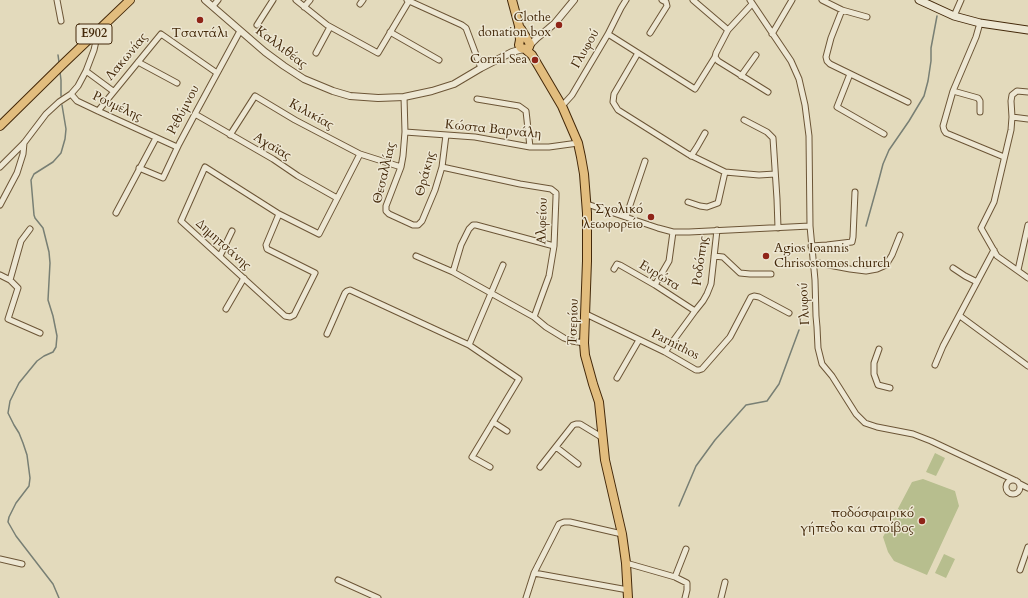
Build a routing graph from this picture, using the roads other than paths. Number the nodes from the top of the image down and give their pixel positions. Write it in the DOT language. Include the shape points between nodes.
graph roads {
  1 [pos="57,0"];
  2 [pos="205,0"];
  3 [pos="218,0"];
  4 [pos="274,0"];
  5 [pos="296,0"];
  6 [pos="310,0"];
  7 [pos="512,0"];
  8 [pos="574,0"];
  9 [pos="626,0"];
  10 [pos="662,0"];
  11 [pos="693,0"];
  12 [pos="792,0"];
  13 [pos="822,0"];
  14 [pos="919,0"];
  15 [pos="961,0"];
  16 [pos="126,1"];
  17 [pos="408,1"];
  18 [pos="751,2"];
  19 [pos="213,6"];
  20 [pos="304,6"];
  21 [pos="842,10"];
  22 [pos="954,16"];
  23 [pos="867,17"];
  24 [pos="61,21"];
  25 [pos="980,23"];
  26 [pos="257,25"];
  27 [pos="330,27"];
  28 [pos="98,30"];
  29 [pos="728,30"];
  30 [pos="1028,30"];
  31 [pos="240,31"];
  32 [pos="390,32"];
  33 [pos="650,33"];
  34 [pos="608,34"];
  35 [pos="772,34"];
  36 [pos="526,45"];
  37 [pos="316,53"];
  38 [pos="638,53"];
  39 [pos="756,55"];
  40 [pos="715,57"];
  41 [pos="438,60"];
  42 [pos="138,62"];
  43 [pos="481,68"];
  44 [pos="86,71"];
  45 [pos="217,73"];
  46 [pos="850,74"];
  47 [pos="741,76"];
  48 [pos="177,82"];
  49 [pos="113,91"];
  50 [pos="954,91"];
  51 [pos="768,92"];
  52 [pos="1028,92"];
  53 [pos="71,94"];
  54 [pos="404,97"];
  55 [pos="477,99"];
  56 [pos="908,102"];
  57 [pos="562,106"];
  58 [pos="98,111"];
  59 [pos="980,112"];
  60 [pos="195,114"];
  61 [pos="1012,116"];
  62 [pos="1028,119"];
  63 [pos="744,120"];
  64 [pos="0,126"];
  65 [pos="405,132"];
  66 [pos="705,134"];
  67 [pos="884,134"];
  68 [pos="230,135"];
  69 [pos="446,135"];
  70 [pos="156,138"];
  71 [pos="24,143"];
  72 [pos="578,143"];
  73 [pos="177,147"];
  74 [pos="530,147"];
  75 [pos="360,154"];
  76 [pos="691,156"];
  77 [pos="1004,157"];
  78 [pos="645,161"];
  79 [pos="0,167"];
  80 [pos="401,167"];
  81 [pos="442,167"];
  82 [pos="139,168"];
  83 [pos="725,172"];
  84 [pos="775,174"];
  85 [pos="855,192"];
  86 [pos="337,198"];
  87 [pos="688,202"];
  88 [pos="587,204"];
  89 [pos="0,205"];
  90 [pos="116,213"];
  91 [pos="279,214"];
  92 [pos="626,217"];
  93 [pos="424,218"];
  94 [pos="1028,225"];
  95 [pos="810,226"];
  96 [pos="778,228"];
  97 [pos="30,229"];
  98 [pos="717,230"];
  99 [pos="232,231"];
  100 [pos="673,232"];
  101 [pos="900,235"];
  102 [pos="554,246"];
  103 [pos="811,246"];
  104 [pos="994,250"];
  105 [pos="220,256"];
  106 [pos="416,256"];
  107 [pos="714,256"];
  108 [pos="813,262"];
  109 [pos="503,265"];
  110 [pos="953,268"];
  111 [pos="614,269"];
  112 [pos="1018,270"];
  113 [pos="453,272"];
  114 [pos="771,274"];
  115 [pos="0,275"];
  116 [pos="244,278"];
  117 [pos="1028,278"];
  118 [pos="10,280"];
  119 [pos="977,282"];
  120 [pos="655,285"];
  121 [pos="491,293"];
  122 [pos="226,309"];
  123 [pos="695,311"];
  124 [pos="789,313"];
  125 [pos="586,314"];
  126 [pos="960,316"];
  127 [pos="534,317"];
  128 [pos="40,333"];
  129 [pos="327,334"];
  130 [pos="639,340"];
  131 [pos="584,343"];
  132 [pos="469,345"];
  133 [pos="879,349"];
  134 [pos="665,352"];
  135 [pos="935,364"];
  136 [pos="1028,366"];
  137 [pos="617,378"];
  138 [pos="890,388"];
  139 [pos="493,422"];
  140 [pos="507,431"];
  141 [pos="603,438"];
  142 [pos="556,447"];
  143 [pos="578,464"];
  144 [pos="490,467"];
  145 [pos="540,467"];
  146 [pos="1014,480"];
  147 [pos="1020,484"];
  148 [pos="1028,488"];
  149 [pos="622,534"];
  150 [pos="1028,547"];
  151 [pos="686,549"];
  152 [pos="0,559"];
  153 [pos="626,563"];
  154 [pos="22,564"];
  155 [pos="1020,570"];
  156 [pos="534,573"];
  157 [pos="675,577"];
  158 [pos="338,580"];
  159 [pos="725,582"];
  160 [pos="628,594"];
  161 [pos="378,598"];
  162 [pos="526,598"];
  163 [pos="685,598"];
  164 [pos="721,598"];
  1 -- 24 [label="street"];
  2 -- 19 [label="street, Καλλιθέας"];
  3 -- 19 [label="street"];
  4 -- 26 [label="street"];
  5 -- 20 [label="street"];
  6 -- 20 [label="street"];
  7 -- 36 [label="main road, Τσερίου"];
  8 -- 36 [label="street" via="555,23"];
  9 -- 34 [label="street, Γλυφού"];
  10 -- 33 [label="street" via="667,6"];
  11 -- 29 [label="street"];
  12 -- 35 [label="street"];
  13 -- 21 [label="street"];
  14 -- 22 [label="main road"];
  15 -- 22 [label="street"];
  16 -- 28 [label="main road, E902"];
  17 -- 32 [label="street"];
  17 -- 43 [label="street" via="466,28"];
  18 -- 29 [label="street"];
  18 -- 35 [label="street, Γλυφού"];
  19 -- 31 [label="street, Καλλιθέας"];
  20 -- 27 [label="street"];
  21 -- 23 [label="street"];
  21 -- 46 [label="street" via="826,57 830,64"];
  22 -- 25 [label="main road"];
  25 -- 30 [label="main road"];
  25 -- 50 [label="street"];
  27 -- 32 [label="street" via="378,53"];
  27 -- 37 [label="street"];
  28 -- 44 [label="street"];
  28 -- 64 [label="main road, E902"];
  29 -- 40 [label="street"];
  31 -- 45 [label="street, Ρεθύμνου"];
  31 -- 54 [label="street, Καλλιθέας" via="304,79 333,91 350,96"];
  32 -- 41 [label="street"];
  34 -- 38 [label="street"];
  34 -- 57 [label="street, Γλυφού" via="572,95"];
  35 -- 95 [label="street, Γλυφού" via="791,61 799,79 805,105 809,136"];
  36 -- 43 [label="street, Καλλιθέας"];
  36 -- 57 [label="main road, Τσερίου"];
  38 -- 40 [label="street" via="695,89"];
  38 -- 76 [label="street" via="614,94 613,102 618,110"];
  39 -- 47 [label="street"];
  40 -- 47 [label="street" via="718,62"];
  42 -- 45 [label="street, Λακωνίας" via="161,34"];
  42 -- 48 [label="street"];
  42 -- 49 [label="street, Λακωνίας"];
  43 -- 54 [label="street, Καλλιθέας" via="454,84 432,92"];
  44 -- 49 [label="street"];
  44 -- 53 [label="street"];
  45 -- 60 [label="street, Ρεθύμνου"];
  46 -- 56 [label="street"];
  46 -- 67 [label="street" via="836,107"];
  47 -- 51 [label="street"];
  49 -- 58 [label="street, Λακωνίας"];
  50 -- 59 [label="street" via="978,98"];
  50 -- 77 [label="street" via="943,126 946,133"];
  52 -- 61 [label="street" via="1017,91 1012,95"];
  53 -- 58 [label="street, Ρουμέλης" via="77,101"];
  53 -- 71 [label="street" via="46,114"];
  54 -- 65 [label="street, Θεσαλλίας"];
  55 -- 74 [label="street" via="519,106 526,111"];
  57 -- 72 [label="main road, Τσερίου"];
  58 -- 70 [label="street, Ρουμέλης"];
  60 -- 68 [label="street, Αχαϊας"];
  60 -- 73 [label="street, Ρεθύμνου"];
  61 -- 62 [label="street"];
  61 -- 77 [label="street"];
  63 -- 84 [label="street" via="773,138"];
  65 -- 69 [label="street, Κώστα Βαρνάλη"];
  65 -- 80 [label="street, Θεσαλλίας"];
  66 -- 76 [label="street"];
  68 -- 75 [label="street, Κιλικίας" via="255,96"];
  68 -- 86 [label="street, Αχαϊας"];
  69 -- 74 [label="street, Κώστα Βαρνάλη" via="475,137"];
  69 -- 81 [label="street, Θράκης"];
  70 -- 73 [label="street, Ρουμέλης"];
  70 -- 82 [label="street"];
  71 -- 79 [label="street"];
  71 -- 89 [label="street" via="16,173"];
  72 -- 74 [label="street, Κώστα Βαρνάλη"];
  72 -- 88 [label="main road, Τσερίου"];
  73 -- 82 [label="street, Ρεθύμνου" via="163,178"];
  75 -- 80 [label="street, Κιλικίας"];
  75 -- 86 [label="street"];
  76 -- 83 [label="street"];
  77 -- 104 [label="street" via="994,202 981,228"];
  78 -- 92 [label="street"];
  80 -- 93 [label="street, Θεσαλλίας" via="386,211 413,225 418,225"];
  81 -- 93 [label="street, Θράκης"];
  81 -- 102 [label="street, Αλφείου" via="554,190"];
  82 -- 90 [label="street"];
  83 -- 84 [label="street"];
  83 -- 87 [label="street" via="718,203 707,207"];
  84 -- 96 [label="street"];
  85 -- 103 [label="street" via="852,242"];
  86 -- 91 [label="street" via="319,234"];
  88 -- 92 [label="street"];
  88 -- 125 [label="main road, Τσερίου"];
  91 -- 105 [label="street, Δημητσάνης" via="205,166 181,221"];
  91 -- 116 [label="street, Δημητσάνης" via="266,245 267,249 314,273 294,315 285,316"];
  92 -- 100 [label="street"];
  94 -- 112 [label="street"];
  95 -- 96 [label="street"];
  95 -- 103 [label="street, Γλυφού"];
  96 -- 98 [label="street"];
  97 -- 118 [label="street" via="21,241"];
  98 -- 100 [label="street"];
  98 -- 107 [label="street, Ροδόπης"];
  99 -- 105 [label="street"];
  100 -- 120 [label="street" via="669,261"];
  101 -- 108 [label="street" via="886,265 877,269 850,269"];
  102 -- 113 [label="street" via="473,225 461,246"];
  102 -- 127 [label="street, Αλφείου" via="549,276"];
  103 -- 108 [label="street, Γλυφού"];
  104 -- 112 [label="street" via="997,256"];
  104 -- 119 [label="street"];
  105 -- 116 [label="street, Δημητσάνης"];
  106 -- 113 [label="street"];
  107 -- 114 [label="street" via="723,257 740,273"];
  107 -- 123 [label="street, Ροδόπης" via="711,284"];
  108 -- 146 [label="street, Γλυφού" via="818,348 822,364 856,414 865,423 914,434"];
  109 -- 121 [label="street"];
  110 -- 119 [label="street"];
  111 -- 120 [label="street, Ευρώτα" via="620,264"];
  112 -- 117 [label="street"];
  113 -- 121 [label="street"];
  115 -- 118 [label="street"];
  116 -- 122 [label="street"];
  118 -- 128 [label="street" via="18,288 8,319"];
  119 -- 126 [label="street"];
  120 -- 123 [label="street, Ευρώτα"];
  121 -- 127 [label="street"];
  121 -- 132 [label="street"];
  123 -- 134 [label="street, Ροδόπης"];
  124 -- 134 [label="street, Parnithos" via="759,297 751,297 730,337 699,370"];
  125 -- 130 [label="street, Parnithos"];
  125 -- 131 [label="main road, Τσερίου"];
  126 -- 135 [label="street"];
  126 -- 136 [label="street"];
  127 -- 131 [label="street" via="564,338"];
  129 -- 132 [label="street" via="345,293 350,290"];
  130 -- 134 [label="street, Parnithos"];
  130 -- 137 [label="street"];
  131 -- 141 [label="main road, Τσερίου" via="599,402"];
  132 -- 139 [label="street" via="519,379"];
  133 -- 138 [label="street" via="874,363 874,374 878,385"];
  139 -- 140 [label="street"];
  139 -- 144 [label="street" via="472,457"];
  141 -- 142 [label="street" via="576,424"];
  141 -- 149 [label="main road, Τσερίου" via="605,460"];
  142 -- 143 [label="street"];
  142 -- 145 [label="street"];
  146 -- 147 [label="street"];
  146 -- 147 [label="street" via="1006,487 1010,493 1020,491"];
  147 -- 148 [label="street"];
  149 -- 153 [label="main road, Τσερίου"];
  149 -- 156 [label="street" via="570,522 559,524"];
  150 -- 155 [label="street"];
  151 -- 157 [label="street"];
  152 -- 154 [label="street"];
  153 -- 157 [label="street"];
  153 -- 160 [label="main road, Τσερίου"];
  156 -- 160 [label="street"];
  156 -- 162 [label="street"];
  157 -- 163 [label="street" via="687,583"];
  158 -- 161 [label="street"];
  159 -- 164 [label="street"];
}
